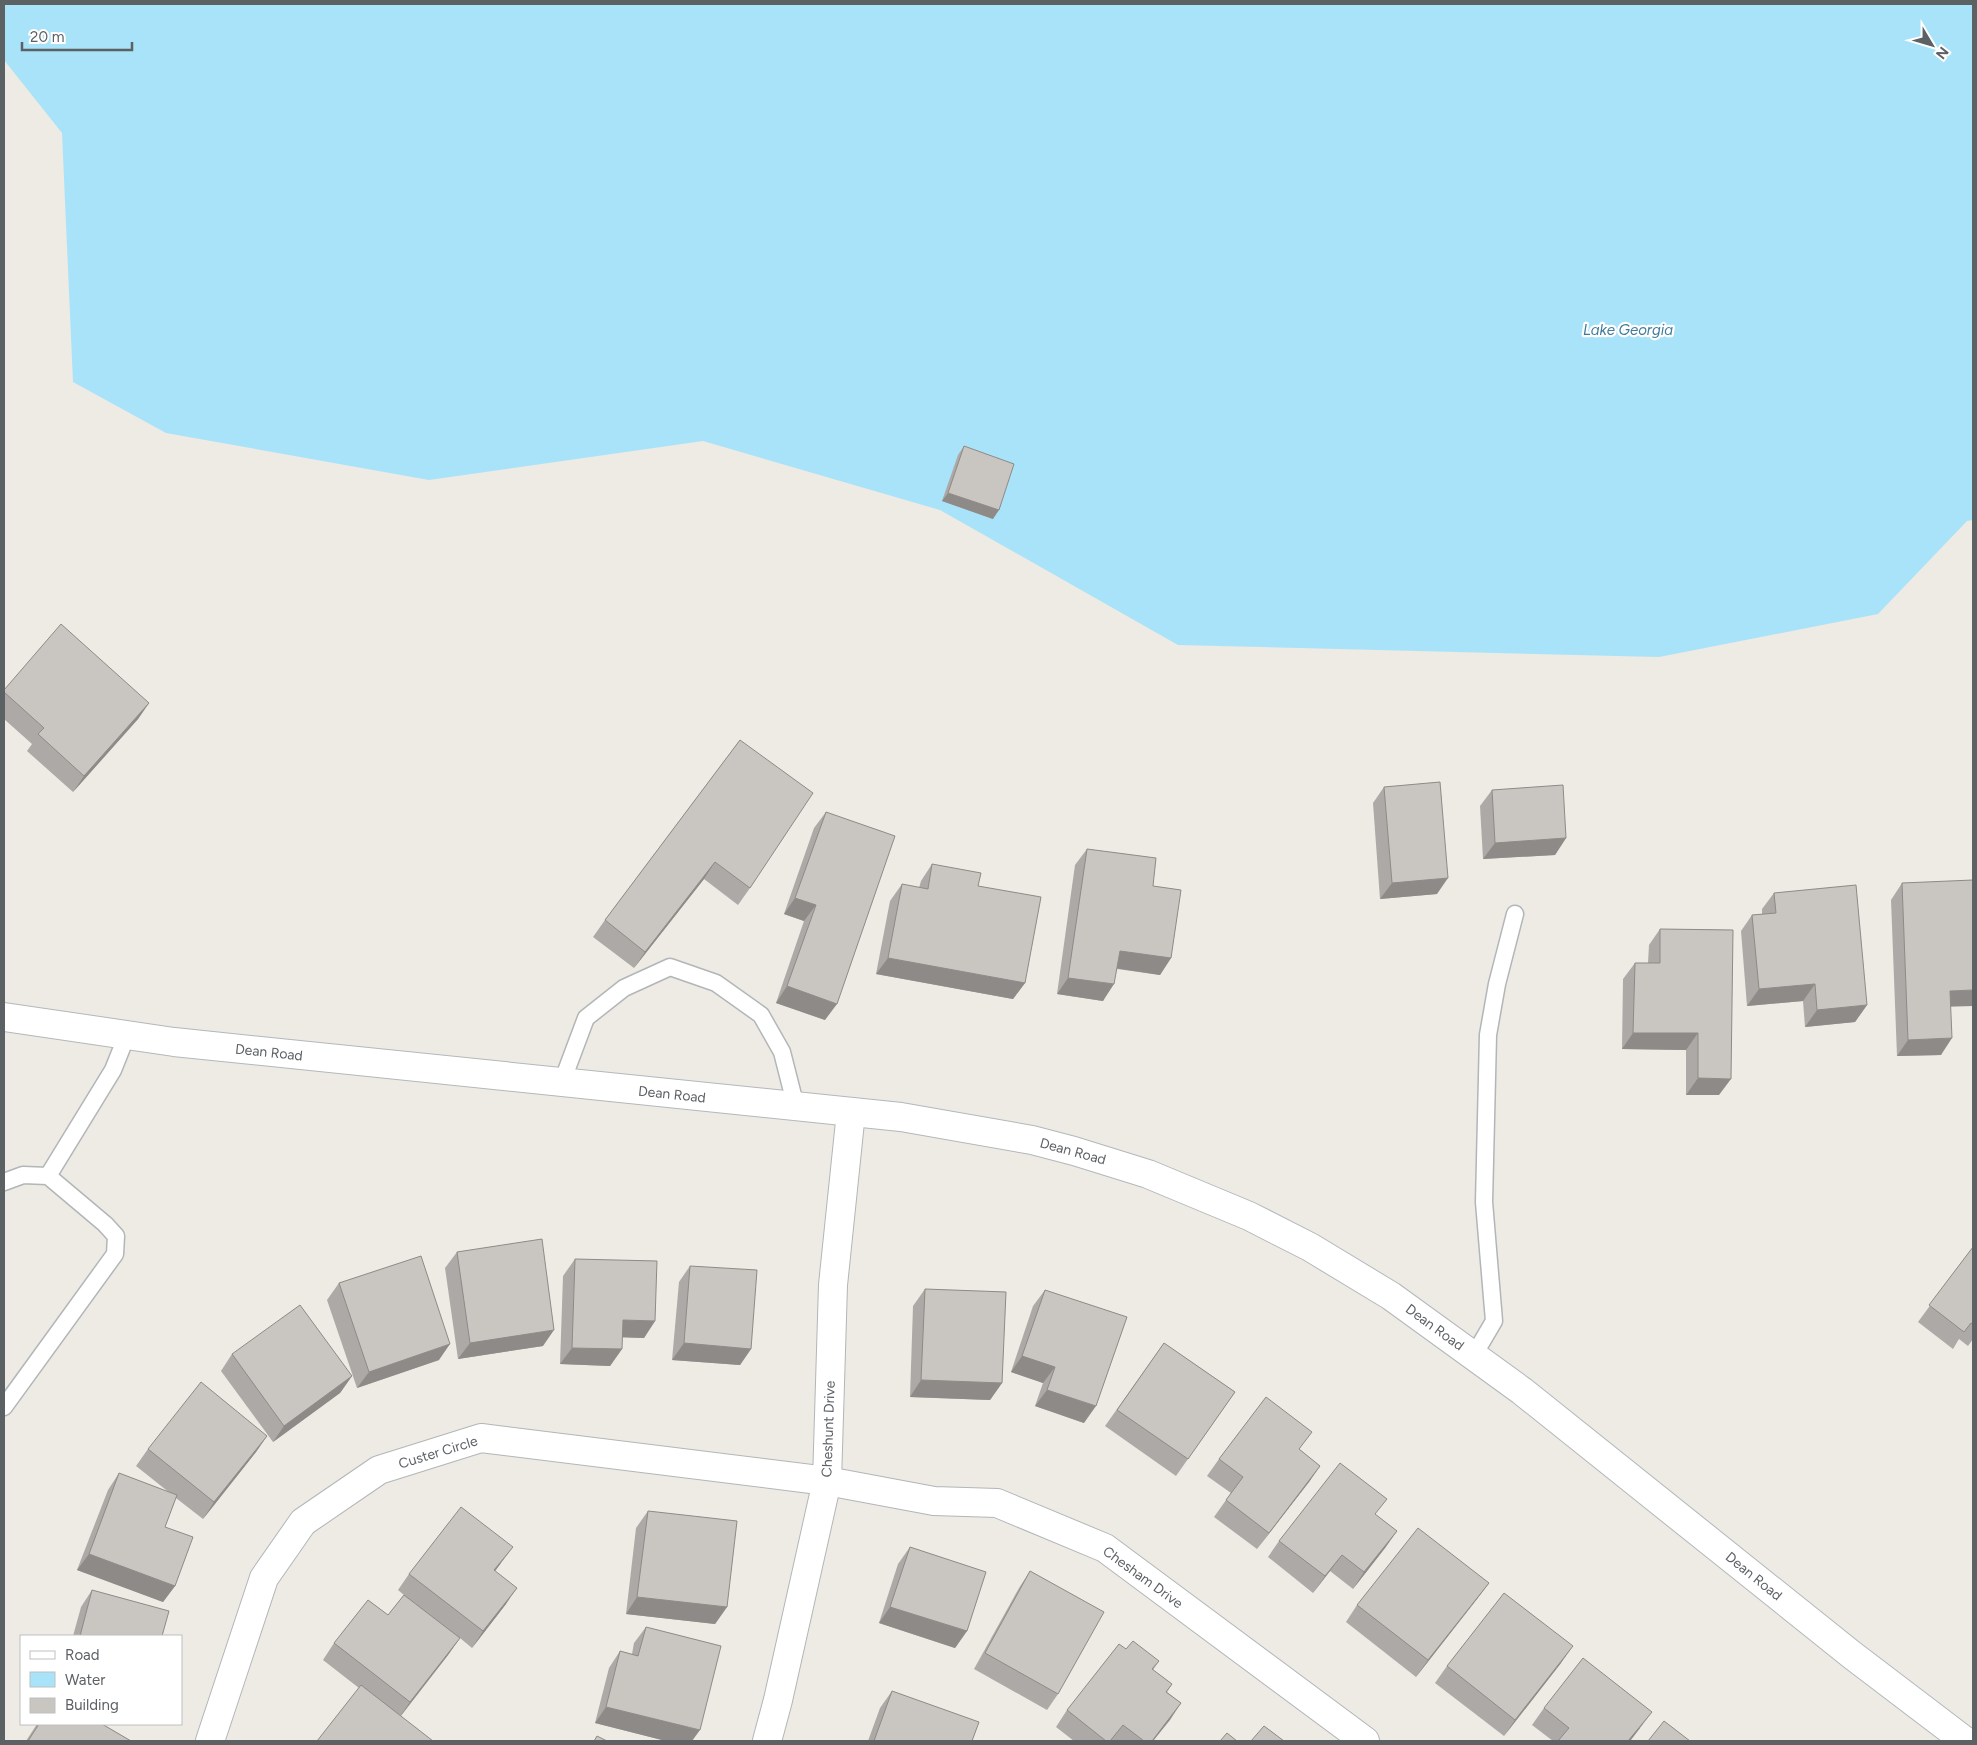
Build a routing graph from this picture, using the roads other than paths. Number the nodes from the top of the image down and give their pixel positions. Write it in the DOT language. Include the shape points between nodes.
graph roads {
  1 [pos="1515,914"];
  2 [pos="4,1016"];
  3 [pos="127,1035"];
  4 [pos="562,1082"];
  5 [pos="796,1107"];
  6 [pos="851,1112"];
  7 [pos="48,1176"];
  8 [pos="4,1182"];
  9 [pos="1474,1354"];
  10 [pos="4,1407"];
  11 [pos="827,1481"];
  12 [pos="210,1741"];
  13 [pos="767,1741"];
  14 [pos="1364,1741"];
  15 [pos="1965,1741"];
  1 -- 9 [label="lane" via="1488,1035 1484,1202 1494,1321"];
  2 -- 3 [label="main road, Dean Road"];
  3 -- 4 [label="main road, Dean Road"];
  3 -- 7 [label="lane" via="113,1070"];
  4 -- 5 [label="main road, Dean Road"];
  4 -- 5 [label="lane" via="586,1018 624,988 670,967 716,983 761,1015 782,1052"];
  5 -- 6 [label="main road, Dean Road"];
  6 -- 9 [label="main road, Dean Road" via="926,1121 1032,1140 1148,1174 1250,1216 1310,1247 1392,1296"];
  6 -- 11 [label="main road, Cheshunt Drive" via="832,1285"];
  7 -- 8 [label="lane" via="23,1175"];
  7 -- 10 [label="lane" via="116,1236 115,1254"];
  9 -- 15 [label="main road, Dean Road"];
  11 -- 12 [label="main road, Custer Circle" via="482,1438 379,1470 303,1522 264,1578"];
  11 -- 13 [label="main road, Cheshunt Drive"];
  11 -- 14 [label="main road, Chesham Drive" via="934,1501 997,1503 1105,1548"];
}
